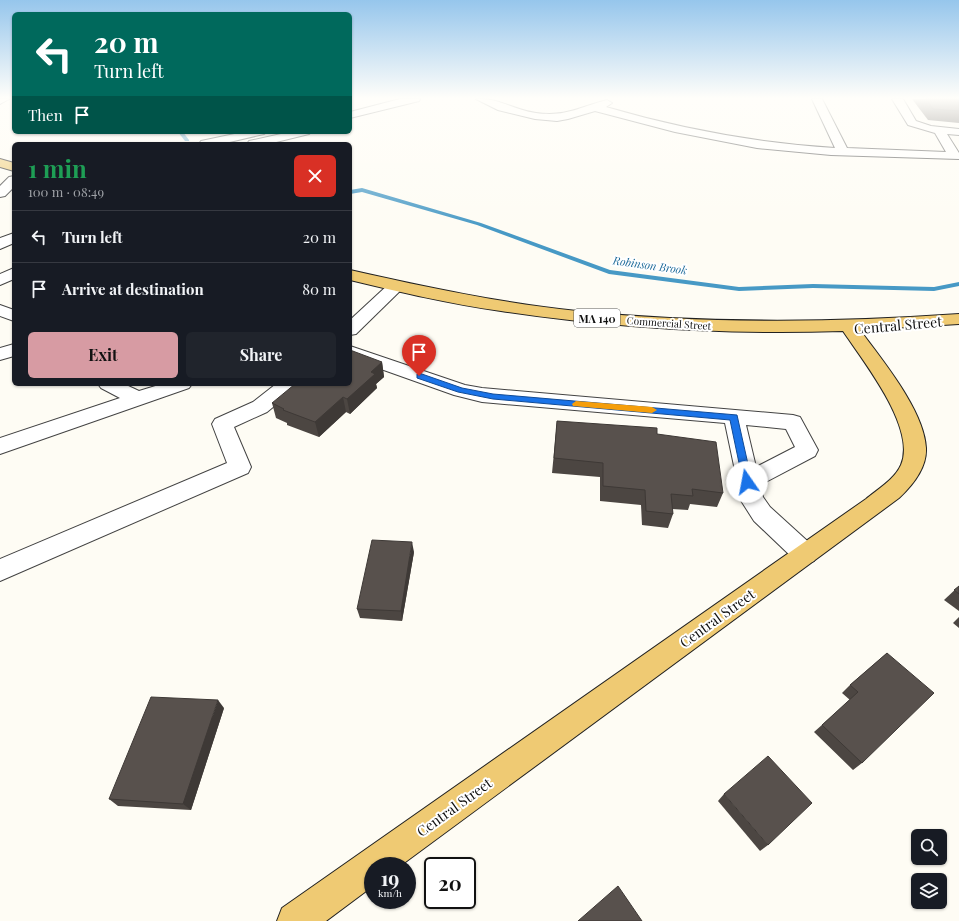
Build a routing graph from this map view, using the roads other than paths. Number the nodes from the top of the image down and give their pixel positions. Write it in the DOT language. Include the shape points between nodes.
graph roads {
  1 [pos="745,142"];
  2 [pos="838,142"];
  3 [pos="946,142"];
  4 [pos="842,150"];
  5 [pos="0,163"];
  6 [pos="12,166"];
  7 [pos="12,183"];
  8 [pos="2,197"];
  9 [pos="12,238"];
  10 [pos="0,244"];
  11 [pos="12,274"];
  12 [pos="352,275"];
  13 [pos="0,280"];
  14 [pos="396,286"];
  15 [pos="0,310"];
  16 [pos="12,315"];
  17 [pos="959,319"];
  18 [pos="848,326"];
  19 [pos="352,328"];
  20 [pos="12,351"];
  21 [pos="352,353"];
  22 [pos="0,354"];
  23 [pos="118,386"];
  24 [pos="174,386"];
  25 [pos="286,386"];
  26 [pos="148,392"];
  27 [pos="734,417"];
  28 [pos="0,446"];
  29 [pos="747,482"];
  30 [pos="805,554"];
  31 [pos="0,570"];
  32 [pos="295,921"];
  1 -- 4 [label="lane"];
  2 -- 4 [label="lane"];
  3 -- 4 [label="lane" via="955,156"];
  5 -- 6 [label="main road"];
  7 -- 8 [label="lane"];
  9 -- 10 [label="lane"];
  11 -- 13 [label="lane"];
  12 -- 14 [label="main road, Commercial Street / MA 140"];
  14 -- 18 [label="main road, Commercial Street / MA 140" via="512,308 628,321 722,326"];
  14 -- 19 [label="lane"];
  15 -- 16 [label="lane"];
  17 -- 18 [label="main road, Central Street / MA 140"];
  18 -- 30 [label="main road, Central Street" via="909,419 915,438 916,455 910,471 890,492"];
  20 -- 22 [label="lane"];
  21 -- 27 [label="lane" via="482,395"];
  23 -- 26 [label="lane"];
  24 -- 26 [label="lane"];
  25 -- 31 [label="lane" via="260,406 222,424 240,467"];
  26 -- 28 [label="lane"];
  27 -- 29 [label="lane"];
  27 -- 29 [label="lane" via="793,422 807,450"];
  29 -- 30 [label="lane" via="756,506"];
  30 -- 32 [label="main road, Central Street"];
}
